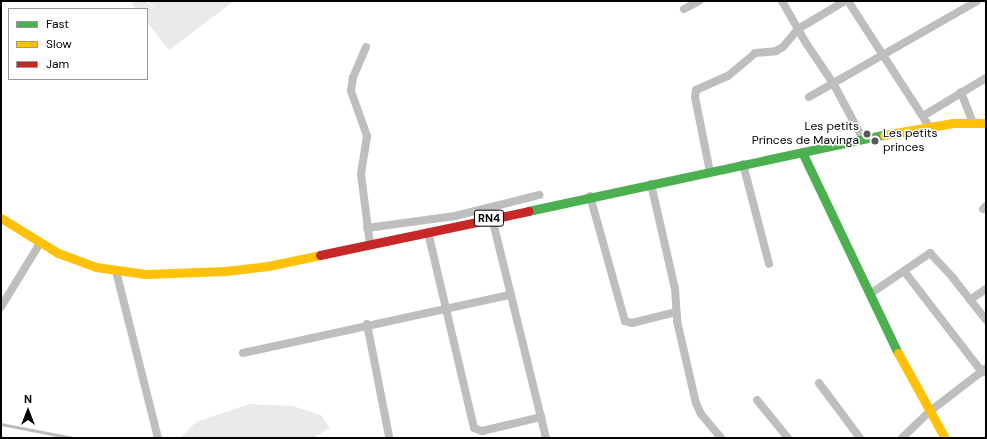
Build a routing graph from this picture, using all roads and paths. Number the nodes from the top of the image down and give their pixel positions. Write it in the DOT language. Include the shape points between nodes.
graph roads {
  1 [pos="699,1"];
  2 [pos="782,1"];
  3 [pos="846,1"];
  4 [pos="977,1"];
  5 [pos="684,9"];
  6 [pos="798,29"];
  7 [pos="366,47"];
  8 [pos="884,54"];
  9 [pos="986,78"];
  10 [pos="833,83"];
  11 [pos="961,92"];
  12 [pos="809,97"];
  13 [pos="923,116"];
  14 [pos="973,123"];
  15 [pos="986,123"];
  16 [pos="929,126"];
  17 [pos="862,139"];
  18 [pos="802,152"];
  19 [pos="743,164"];
  20 [pos="710,172"];
  21 [pos="651,184"];
  22 [pos="539,195"];
  23 [pos="590,196"];
  24 [pos="1,218"];
  25 [pos="492,218"];
  26 [pos="367,228"];
  27 [pos="428,232"];
  28 [pos="40,243"];
  29 [pos="370,244"];
  30 [pos="769,264"];
  31 [pos="116,271"];
  32 [pos="904,271"];
  33 [pos="986,289"];
  34 [pos="870,294"];
  35 [pos="510,295"];
  36 [pos="970,300"];
  37 [pos="1,307"];
  38 [pos="444,307"];
  39 [pos="676,312"];
  40 [pos="986,320"];
  41 [pos="367,324"];
  42 [pos="243,353"];
  43 [pos="984,370"];
  44 [pos="819,383"];
  45 [pos="757,400"];
  46 [pos="929,412"];
  47 [pos="541,417"];
  48 [pos="389,436"];
  49 [pos="158,438"];
  50 [pos="546,438"];
  51 [pos="721,438"];
  52 [pos="788,438"];
  53 [pos="860,438"];
  54 [pos="902,438"];
  55 [pos="945,438"];
  1 -- 5 [label="street"];
  2 -- 6 [label="street"];
  3 -- 6 [label="street"];
  3 -- 8 [label="street"];
  4 -- 8 [label="street"];
  6 -- 10 [label="street"];
  6 -- 20 [label="street" via="783,47 776,51 755,53 732,73 696,90 695,97"];
  7 -- 26 [label="street" via="353,78 351,91 367,136 361,174"];
  8 -- 10 [label="street"];
  8 -- 13 [label="street"];
  9 -- 11 [label="street"];
  10 -- 12 [label="street"];
  10 -- 17 [label="street"];
  11 -- 13 [label="street"];
  11 -- 14 [label="street"];
  13 -- 16 [label="street"];
  14 -- 15 [label="main road, RN4"];
  14 -- 16 [label="main road, RN4"];
  16 -- 17 [label="main road, RN4"];
  17 -- 18 [label="main road, RN4"];
  18 -- 19 [label="main road, RN4"];
  18 -- 34 [label="main road"];
  19 -- 20 [label="main road, RN4"];
  19 -- 30 [label="street"];
  20 -- 21 [label="main road, RN4"];
  21 -- 23 [label="main road, RN4"];
  21 -- 39 [label="street" via="676,296"];
  22 -- 26 [label="street" via="455,216"];
  23 -- 25 [label="main road, RN4"];
  23 -- 39 [label="street" via="625,321 632,323"];
  24 -- 28 [label="main road, RN4"];
  25 -- 27 [label="main road, RN4"];
  25 -- 35 [label="street"];
  26 -- 29 [label="street"];
  27 -- 29 [label="main road, RN4"];
  27 -- 38 [label="street"];
  28 -- 31 [label="main road, RN4" via="80,262"];
  28 -- 37 [label="street"];
  29 -- 31 [label="main road, RN4" via="268,266 225,271 146,274"];
  31 -- 49 [label="street"];
  32 -- 34 [label="street"];
  32 -- 36 [label="street" via="925,255 932,254"];
  32 -- 43 [label="street"];
  33 -- 36 [label="street"];
  34 -- 46 [label="main road"];
  35 -- 38 [label="street"];
  35 -- 47 [label="street"];
  36 -- 40 [label="street"];
  38 -- 41 [label="street"];
  38 -- 47 [label="street" via="474,428 482,431"];
  39 -- 51 [label="street" via="696,404"];
  41 -- 42 [label="street"];
  41 -- 48 [label="street"];
  43 -- 46 [label="street"];
  44 -- 53 [label="street"];
  45 -- 52 [label="street"];
  46 -- 54 [label="street"];
  46 -- 55 [label="main road"];
  47 -- 50 [label="street"];
}
